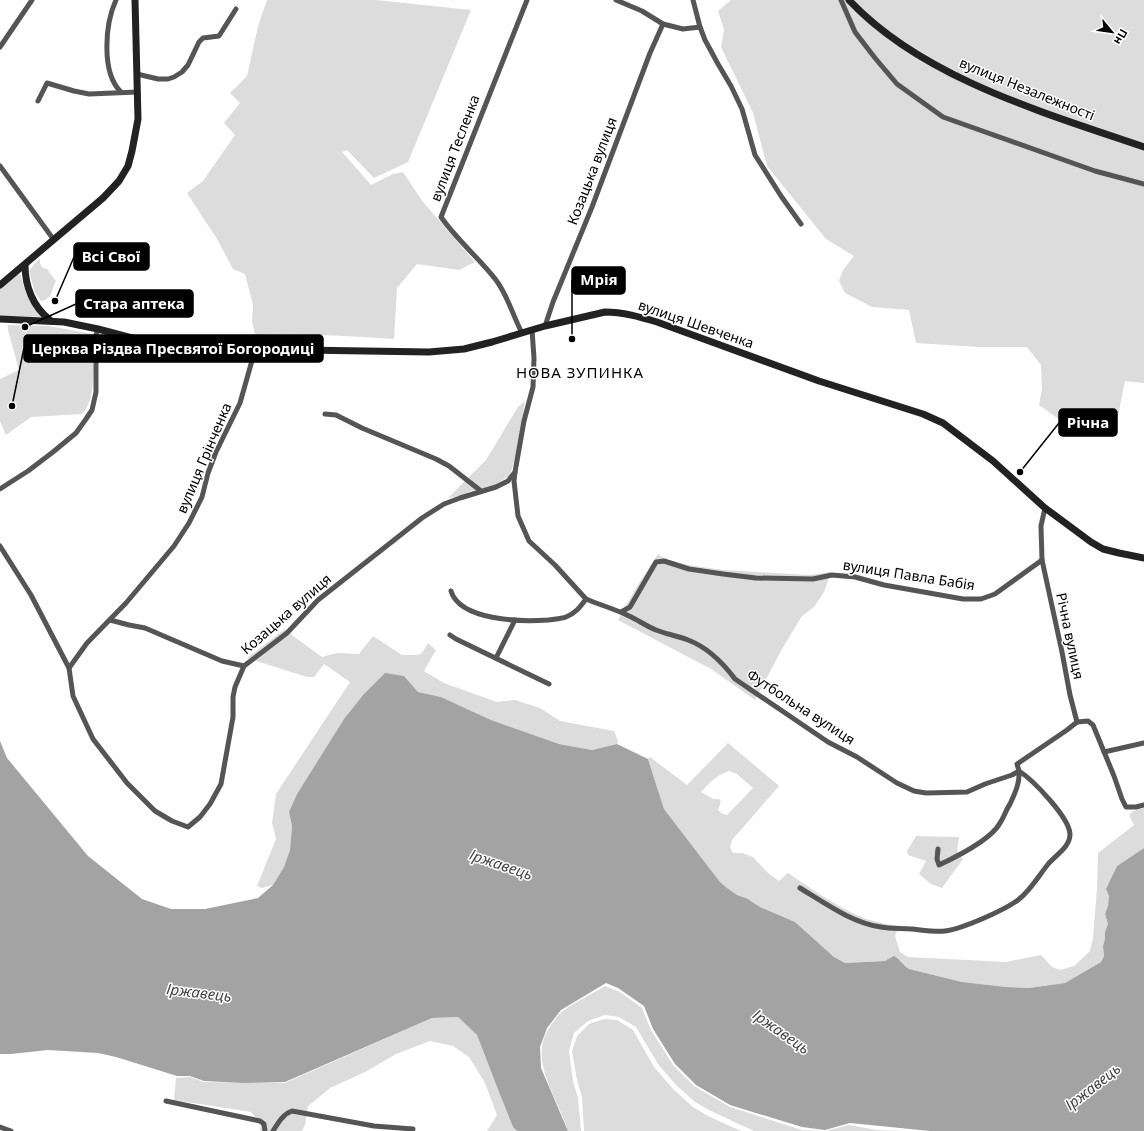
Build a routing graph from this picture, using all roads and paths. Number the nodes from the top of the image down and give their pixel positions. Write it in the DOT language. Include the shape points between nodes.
graph roads {
  1 [pos="32,0"];
  2 [pos="116,0"];
  3 [pos="135,0"];
  4 [pos="527,0"];
  5 [pos="616,0"];
  6 [pos="693,0"];
  7 [pos="841,0"];
  8 [pos="849,0"];
  9 [pos="236,9"];
  10 [pos="663,24"];
  11 [pos="700,27"];
  12 [pos="0,47"];
  13 [pos="138,74"];
  14 [pos="121,92"];
  15 [pos="138,92"];
  16 [pos="38,101"];
  17 [pos="1144,147"];
  18 [pos="0,166"];
  19 [pos="1144,184"];
  20 [pos="801,224"];
  21 [pos="54,240"];
  22 [pos="25,265"];
  23 [pos="0,285"];
  24 [pos="0,319"];
  25 [pos="50,320"];
  26 [pos="545,326"];
  27 [pos="98,329"];
  28 [pos="532,330"];
  29 [pos="522,333"];
  30 [pos="255,350"];
  31 [pos="325,414"];
  32 [pos="515,472"];
  33 [pos="0,489"];
  34 [pos="481,491"];
  35 [pos="1045,508"];
  36 [pos="0,546"];
  37 [pos="1144,558"];
  38 [pos="1042,560"];
  39 [pos="451,592"];
  40 [pos="586,599"];
  41 [pos="621,612"];
  42 [pos="110,620"];
  43 [pos="515,620"];
  44 [pos="450,635"];
  45 [pos="496,658"];
  46 [pos="244,666"];
  47 [pos="69,668"];
  48 [pos="550,684"];
  49 [pos="1077,722"];
  50 [pos="1144,743"];
  51 [pos="1104,752"];
  52 [pos="1019,771"];
  53 [pos="1144,805"];
  54 [pos="938,849"];
  55 [pos="800,888"];
  56 [pos="166,1101"];
  57 [pos="0,1127"];
  58 [pos="413,1129"];
  59 [pos="11,1131"];
  60 [pos="265,1131"];
  61 [pos="273,1131"];
  1 -- 12 [label="street"];
  2 -- 14 [label="street" via="108,31 107,53 112,80"];
  3 -- 13 [label="street"];
  4 -- 29 [label="street, вулиця Тесленка" via="441,217 449,230 497,281"];
  5 -- 10 [label="street" via="642,11"];
  6 -- 11 [label="street"];
  7 -- 19 [label="street" via="855,32 874,58 897,84 943,116 1096,171"];
  8 -- 17 [label="street, вулиця Незалежності" via="882,30 912,51 962,79 1036,109"];
  9 -- 13 [label="street" via="219,36 203,38 199,42 182,72 168,79"];
  10 -- 11 [label="street" via="683,29"];
  10 -- 26 [label="street, Козацька вулиця"];
  11 -- 20 [label="street" via="742,109 755,155"];
  13 -- 15 [label="street"];
  14 -- 15 [label="street"];
  14 -- 16 [label="street" via="89,94 47,83"];
  15 -- 21 [label="street" via="138,119 132,151 120,181"];
  18 -- 21 [label="street"];
  21 -- 22 [label="street"];
  22 -- 23 [label="street"];
  22 -- 25 [label="street" via="25,278 30,294 37,307"];
  24 -- 25 [label="street, вулиця Шевченка"];
  25 -- 27 [label="street, вулиця Шевченка"];
  26 -- 28 [label="street, вулиця Шевченка"];
  26 -- 35 [label="street, вулиця Шевченка" via="605,312 637,316 819,381 923,414 943,423 961,436"];
  27 -- 30 [label="street, вулиця Шевченка" via="170,348"];
  27 -- 33 [label="street" via="96,392 92,410 76,433 28,471"];
  28 -- 29 [label="street, вулиця Шевченка"];
  28 -- 32 [label="street" via="533,387"];
  29 -- 30 [label="street, вулиця Шевченка" via="464,349 429,352"];
  30 -- 42 [label="street, вулиця Грінченка" via="240,403 216,452 202,497 189,523 174,546"];
  31 -- 34 [label="street" via="336,415 436,459"];
  32 -- 34 [label="street, Козацька вулиця" via="508,481"];
  32 -- 40 [label="street" via="518,516 529,541"];
  34 -- 46 [label="street, Козацька вулиця" via="444,504 422,518 318,600 287,632"];
  35 -- 37 [label="street, вулиця Шевченка" via="1091,542 1119,554"];
  35 -- 38 [label="street, Річна вулиця" via="1041,526"];
  36 -- 47 [label="street, Козацька вулиця" via="31,595"];
  38 -- 41 [label="street, вулиця Павла Бабія" via="995,594 981,599 963,599 884,585 855,577 832,575 813,580 756,578 689,569 664,561 656,562 630,607"];
  38 -- 49 [label="street, Річна вулиця"];
  39 -- 43 [label="street" via="453,599 464,607 490,618"];
  40 -- 41 [label="street, Футбольна вулиця"];
  40 -- 43 [label="street" via="576,612 565,618"];
  41 -- 52 [label="street, Футбольна вулиця" via="658,631 698,645 726,667 735,679 755,693 828,742 914,791 967,792"];
  42 -- 46 [label="street" via="145,628 222,661"];
  42 -- 47 [label="street, вулиця Грінченка"];
  43 -- 45 [label="street"];
  44 -- 45 [label="street"];
  45 -- 48 [label="street"];
  46 -- 47 [label="street, Козацька вулиця" via="233,697 233,717 221,784 200,817 188,826 172,821 155,811 127,783 93,739 73,696"];
  49 -- 51 [label="street" via="1088,721 1093,725"];
  49 -- 52 [label="street" via="1017,764"];
  50 -- 51 [label="street"];
  51 -- 53 [label="street" via="1126,807"];
  52 -- 54 [label="street" via="1020,780 995,830 969,850 939,865"];
  52 -- 55 [label="street" via="1043,792 1063,818 1070,834 1068,844 1032,885 1008,906 946,931 882,928 846,915"];
  56 -- 60 [label="street" via="260,1121 264,1124"];
  57 -- 59 [label="street"];
  58 -- 61 [label="street" via="374,1126 292,1111 283,1117"];
}
